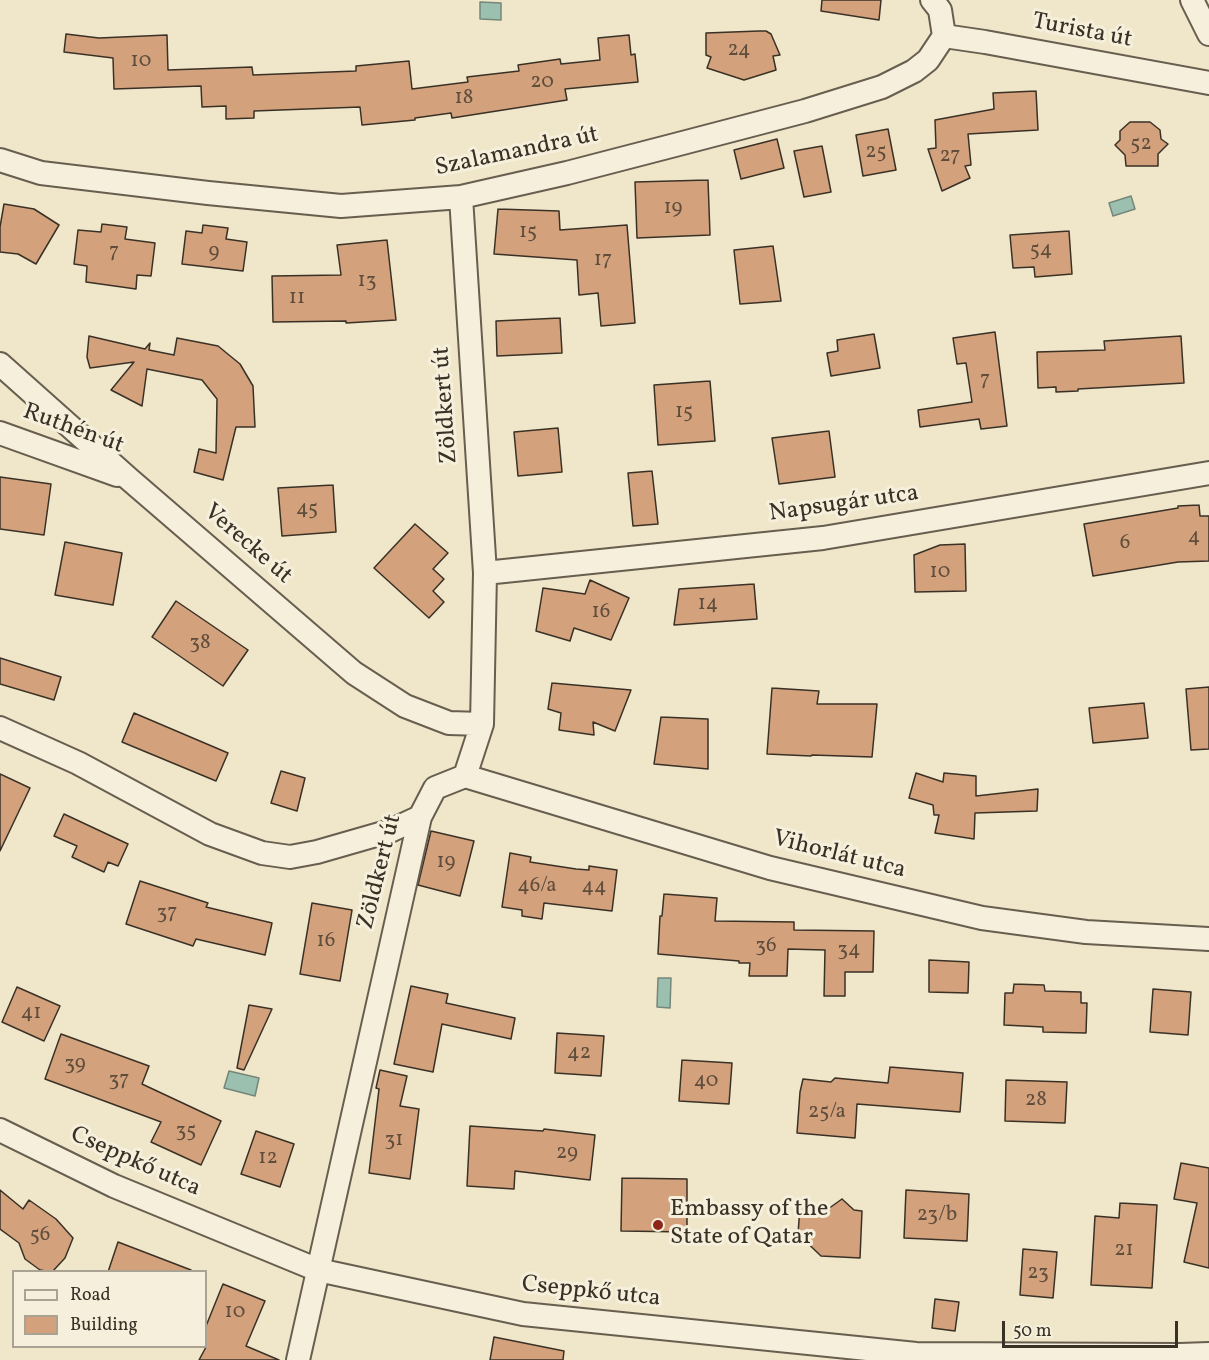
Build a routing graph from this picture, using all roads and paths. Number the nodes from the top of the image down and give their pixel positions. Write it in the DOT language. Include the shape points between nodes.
graph roads {
  1 [pos="932,0"];
  2 [pos="1192,0"];
  3 [pos="1209,34"];
  4 [pos="944,36"];
  5 [pos="1209,83"];
  6 [pos="0,160"];
  7 [pos="460,197"];
  8 [pos="0,364"];
  9 [pos="0,433"];
  10 [pos="1209,473"];
  11 [pos="129,479"];
  12 [pos="485,573"];
  13 [pos="482,724"];
  14 [pos="0,728"];
  15 [pos="465,776"];
  16 [pos="420,817"];
  17 [pos="1209,939"];
  18 [pos="0,1130"];
  19 [pos="318,1270"];
  20 [pos="1209,1354"];
  21 [pos="298,1360"];
  1 -- 4 [label="street" via="940,10"];
  2 -- 3 [label="street"];
  4 -- 5 [label="street, Turista út"];
  4 -- 7 [label="street, Szalamandra út" via="914,71 882,87 718,134"];
  6 -- 7 [label="street, Szalamandra út" via="41,173 341,206"];
  7 -- 12 [label="street, Zöldkert út"];
  8 -- 11 [label="street, Verecke út"];
  9 -- 11 [label="street, Ruthén út"];
  10 -- 12 [label="street, Napsugár utca" via="823,538"];
  11 -- 13 [label="street, Verecke út" via="354,673 405,706 449,723"];
  12 -- 13 [label="street, Zöldkert út"];
  13 -- 15 [label="street, Zöldkert út"];
  14 -- 16 [label="street" via="78,763 210,834 262,853 290,857 317,852 390,831"];
  15 -- 16 [label="street, Zöldkert út" via="435,788"];
  15 -- 17 [label="street, Vihorlát utca" via="770,868 982,918 1086,932"];
  16 -- 19 [label="street, Zöldkert út"];
  18 -- 19 [label="street, Cseppkő utca" via="114,1186"];
  19 -- 20 [label="street, Cseppkő utca" via="523,1314 916,1354"];
  19 -- 21 [label="street, Zöldkert út"];
}
